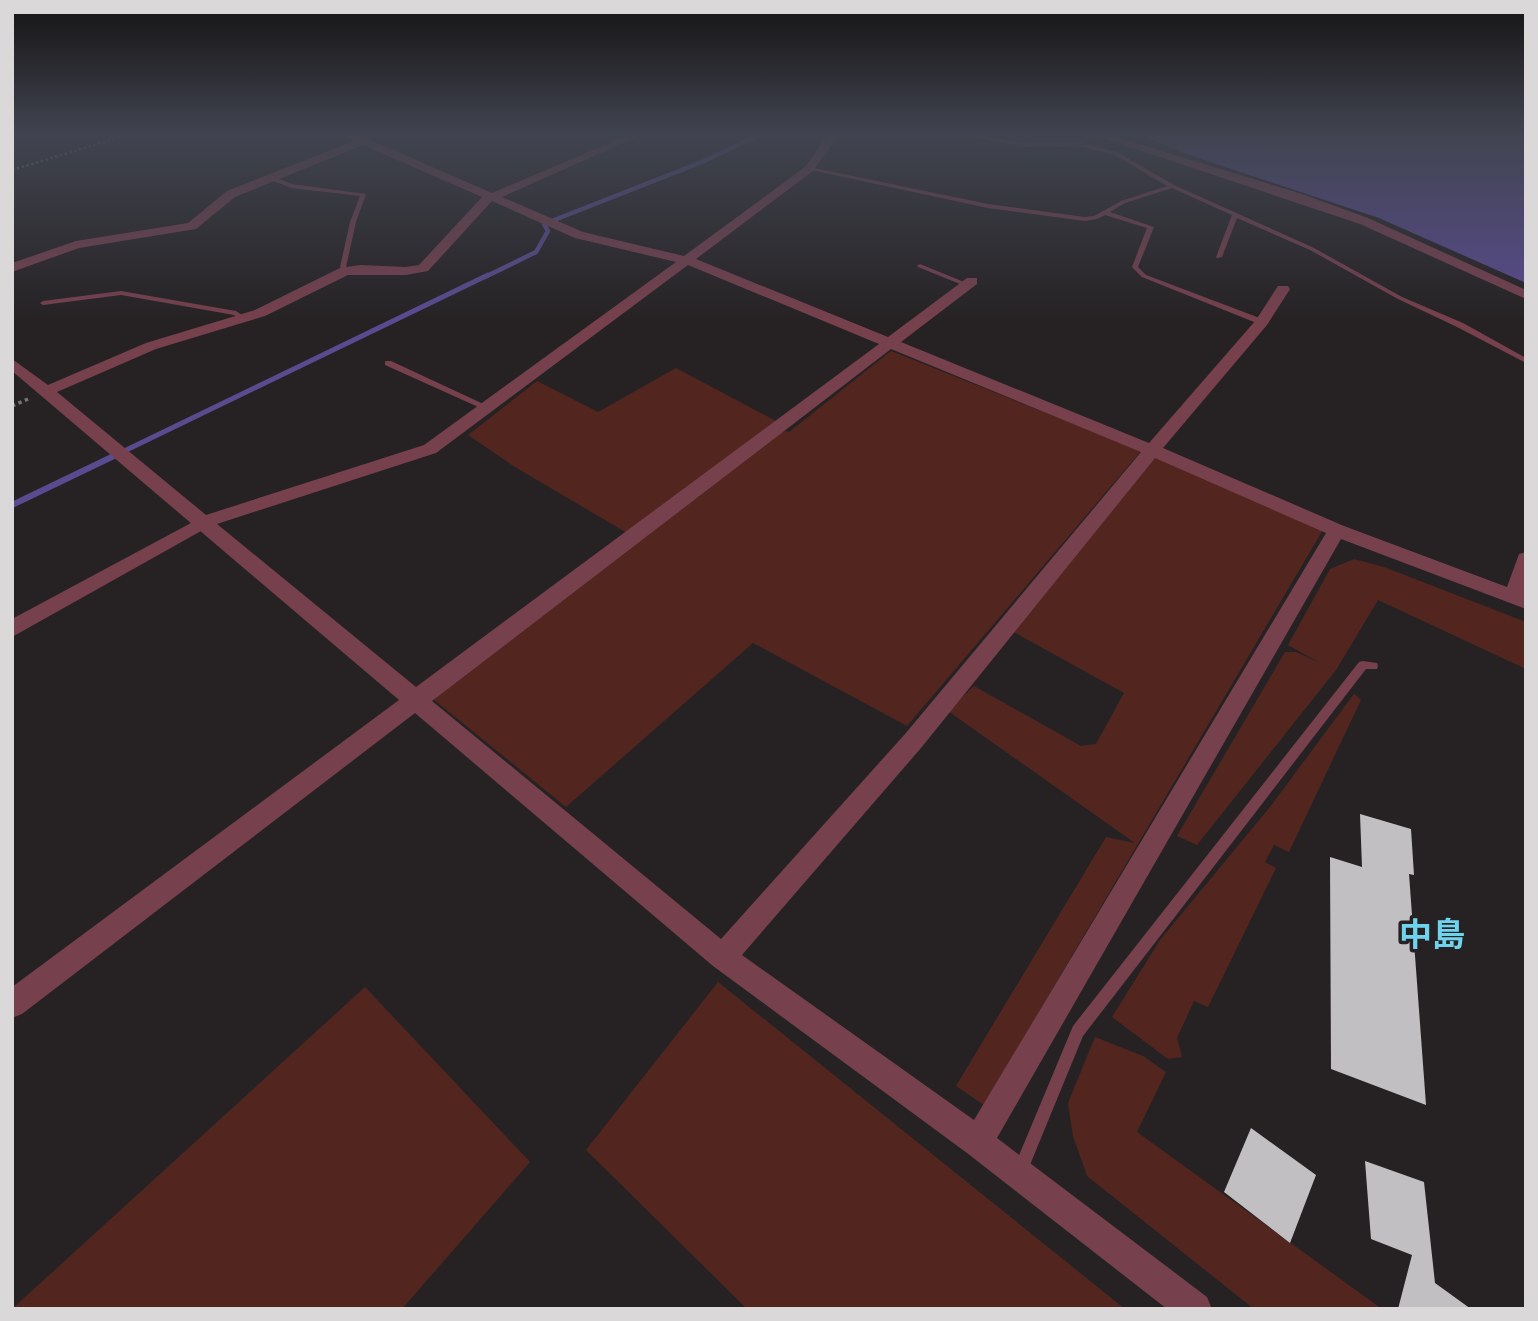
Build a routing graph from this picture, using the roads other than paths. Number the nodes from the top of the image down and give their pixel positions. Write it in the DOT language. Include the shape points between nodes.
graph roads {
  1 [pos="228,197"];
  2 [pos="363,197"];
  3 [pos="495,197"];
  4 [pos="771,197"];
  5 [pos="942,197"];
  6 [pos="1139,197"];
  7 [pos="1195,197"];
  8 [pos="1289,197"];
  9 [pos="1106,213"];
  10 [pos="1235,215"];
  11 [pos="1219,257"];
  12 [pos="686,260"];
  13 [pos="920,266"];
  14 [pos="12,268"];
  15 [pos="345,271"];
  16 [pos="970,283"];
  17 [pos="1283,289"];
  18 [pos="1526,295"];
  19 [pos="43,303"];
  20 [pos="244,319"];
  21 [pos="1262,322"];
  22 [pos="888,343"];
  23 [pos="1526,361"];
  24 [pos="12,363"];
  25 [pos="388,363"];
  26 [pos="46,391"];
  27 [pos="488,408"];
  28 [pos="1152,450"];
  29 [pos="204,522"];
  30 [pos="1337,530"];
  31 [pos="1526,559"];
  32 [pos="1520,600"];
  33 [pos="12,629"];
  34 [pos="1373,666"];
  35 [pos="415,698"];
  36 [pos="722,957"];
  37 [pos="12,1004"];
  38 [pos="978,1142"];
  39 [pos="1019,1174"];
  40 [pos="1195,1309"];
  1 -- 14 [label="street" via="192,226 76,245"];
  2 -- 15 [label="lane" via="353,222"];
  3 -- 12 [label="street" via="579,235"];
  3 -- 15 [label="street" via="480,204 423,268"];
  4 -- 12 [label="street"];
  5 -- 9 [label="lane" via="1085,219"];
  6 -- 9 [label="lane"];
  7 -- 10 [label="lane"];
  8 -- 18 [label="street" via="1364,221"];
  9 -- 21 [label="lane" via="1151,227 1135,267 1144,276"];
  10 -- 11 [label="lane"];
  10 -- 23 [label="lane"];
  12 -- 22 [label="street"];
  12 -- 27 [label="street"];
  13 -- 16 [label="lane"];
  15 -- 20 [label="street"];
  16 -- 22 [label="street"];
  17 -- 21 [label="street"];
  19 -- 20 [label="lane" via="121,293 236,313"];
  20 -- 26 [label="street" via="151,346"];
  21 -- 28 [label="street"];
  22 -- 28 [label="street"];
  22 -- 35 [label="street"];
  24 -- 26 [label="street"];
  25 -- 27 [label="lane"];
  26 -- 29 [label="street"];
  27 -- 29 [label="street" via="429,449"];
  28 -- 30 [label="street"];
  28 -- 36 [label="street" via="913,741"];
  29 -- 33 [label="street"];
  29 -- 35 [label="street"];
  30 -- 32 [label="street"];
  30 -- 38 [label="street"];
  31 -- 32 [label="street"];
  34 -- 39 [label="lane" via="1363,665 1078,1031"];
  35 -- 36 [label="street"];
  35 -- 37 [label="street"];
  36 -- 38 [label="street"];
  38 -- 39 [label="street"];
  39 -- 40 [label="street"];
}
